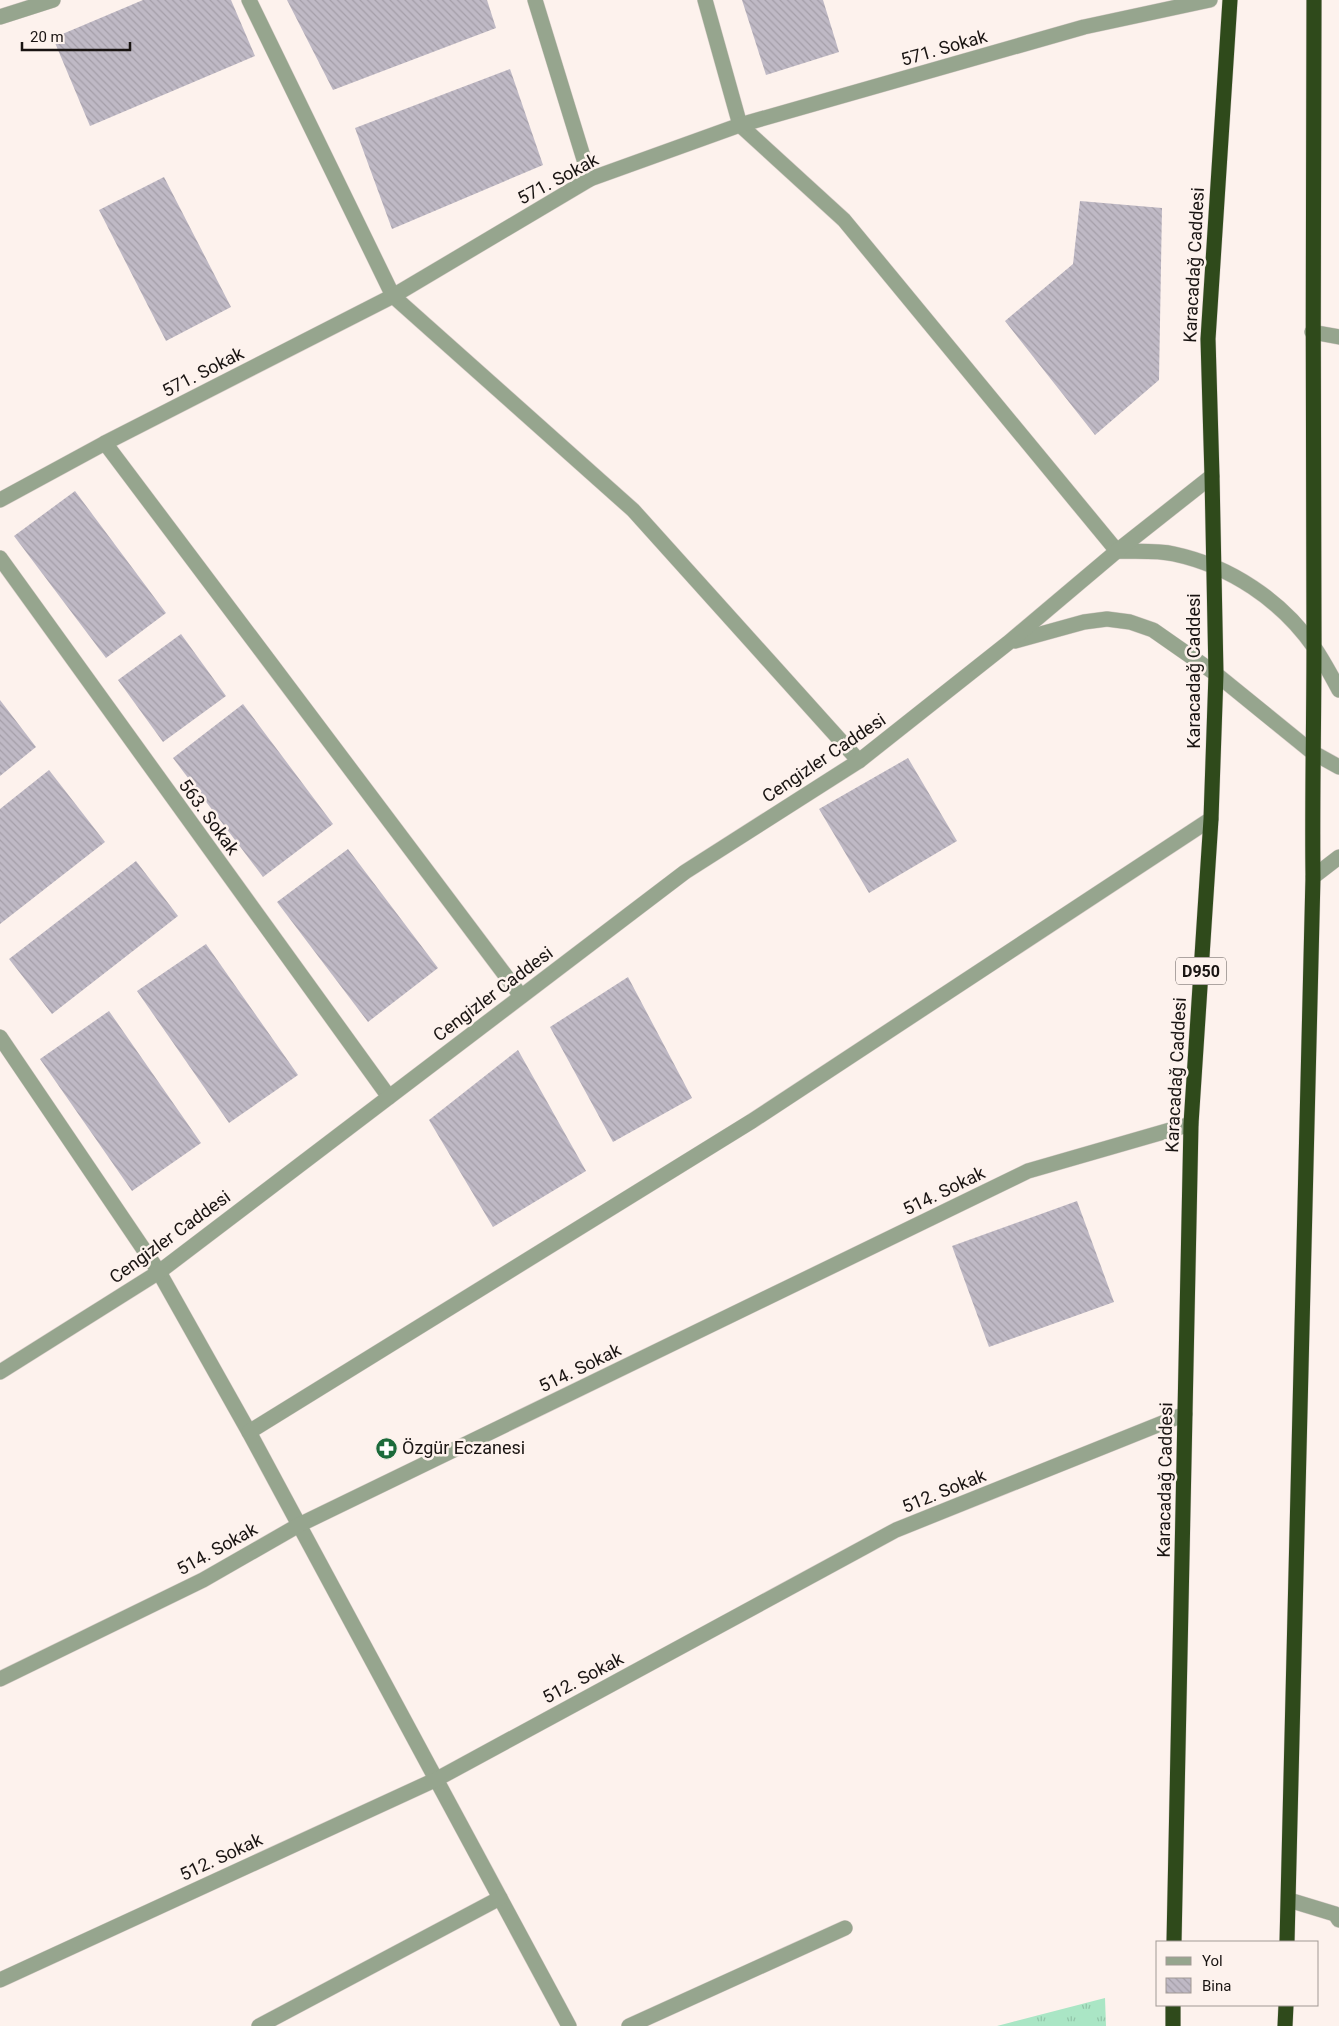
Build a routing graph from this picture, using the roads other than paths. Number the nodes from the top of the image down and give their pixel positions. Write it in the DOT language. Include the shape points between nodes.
graph roads {
  1 [pos="53,0"];
  2 [pos="249,0"];
  3 [pos="535,0"];
  4 [pos="705,0"];
  5 [pos="1210,0"];
  6 [pos="1230,0"];
  7 [pos="1314,0"];
  8 [pos="0,17"];
  9 [pos="740,125"];
  10 [pos="590,179"];
  11 [pos="393,296"];
  12 [pos="1312,332"];
  13 [pos="1339,337"];
  14 [pos="105,443"];
  15 [pos="1212,476"];
  16 [pos="0,500"];
  17 [pos="1117,551"];
  18 [pos="0,558"];
  19 [pos="1213,566"];
  20 [pos="1008,643"];
  21 [pos="1314,647"];
  22 [pos="1216,674"];
  23 [pos="1339,690"];
  24 [pos="1312,752"];
  25 [pos="859,761"];
  26 [pos="1339,767"];
  27 [pos="1211,819"];
  28 [pos="1339,857"];
  29 [pos="1313,878"];
  30 [pos="521,996"];
  31 [pos="0,1037"];
  32 [pos="389,1097"];
  33 [pos="1191,1124"];
  34 [pos="159,1272"];
  35 [pos="0,1372"];
  36 [pos="1185,1414"];
  37 [pos="249,1432"];
  38 [pos="299,1525"];
  39 [pos="0,1680"];
  40 [pos="437,1779"];
  41 [pos="500,1898"];
  42 [pos="1289,1900"];
  43 [pos="1339,1920"];
  44 [pos="845,1928"];
  45 [pos="1174,1941"];
  46 [pos="1287,1941"];
  47 [pos="0,1980"];
  48 [pos="1173,2006"];
  49 [pos="1286,2006"];
  50 [pos="259,2026"];
  51 [pos="569,2026"];
  52 [pos="629,2026"];
  53 [pos="1173,2026"];
  54 [pos="1285,2026"];
  1 -- 8 [label="street"];
  2 -- 11 [label="street"];
  3 -- 10 [label="street"];
  4 -- 9 [label="street"];
  5 -- 9 [label="street, 571. Sokak" via="1084,28"];
  6 -- 15 [label="highway, Karacadağ Caddesi / D950" via="1208,339"];
  7 -- 12 [label="highway"];
  9 -- 10 [label="street, 571. Sokak"];
  9 -- 17 [label="street" via="844,220"];
  10 -- 11 [label="street, 571. Sokak"];
  11 -- 14 [label="street, 571. Sokak"];
  11 -- 25 [label="street" via="633,510"];
  12 -- 13 [label="street"];
  12 -- 21 [label="highway"];
  14 -- 16 [label="street, 571. Sokak"];
  14 -- 30 [label="street"];
  15 -- 17 [label="street, Cengizler Caddesi"];
  15 -- 19 [label="highway, Karacadağ Caddesi / D950"];
  17 -- 19 [label="street" via="1173,554"];
  17 -- 20 [label="street, Cengizler Caddesi"];
  18 -- 32 [label="street, 563. Sokak"];
  19 -- 21 [label="street" via="1251,585 1288,614"];
  19 -- 22 [label="highway, Karacadağ Caddesi / D950"];
  20 -- 22 [label="street, Cengizler Caddesi" via="1084,622 1107,619 1130,622 1153,630"];
  20 -- 25 [label="street, Cengizler Caddesi"];
  21 -- 23 [label="street"];
  21 -- 24 [label="highway"];
  22 -- 24 [label="street, Cengizler Caddesi"];
  22 -- 27 [label="highway, Karacadağ Caddesi / D950"];
  24 -- 26 [label="street, Cengizler Caddesi"];
  24 -- 29 [label="highway"];
  25 -- 30 [label="street, Cengizler Caddesi" via="685,872"];
  27 -- 33 [label="highway, Karacadağ Caddesi / D950"];
  27 -- 37 [label="street" via="752,1121"];
  28 -- 29 [label="street"];
  29 -- 42 [label="highway"];
  30 -- 32 [label="street, Cengizler Caddesi"];
  31 -- 34 [label="street"];
  32 -- 34 [label="street, Cengizler Caddesi"];
  33 -- 36 [label="highway, Karacadağ Caddesi / D950"];
  33 -- 38 [label="street, 514. Sokak" via="1028,1170"];
  34 -- 35 [label="street, Cengizler Caddesi"];
  34 -- 37 [label="street"];
  36 -- 40 [label="street, 512. Sokak" via="896,1530"];
  36 -- 45 [label="highway, Karacadağ Caddesi / D950"];
  37 -- 38 [label="street"];
  38 -- 39 [label="street, 514. Sokak" via="203,1580"];
  38 -- 40 [label="street"];
  40 -- 41 [label="street"];
  40 -- 47 [label="street, 512. Sokak"];
  41 -- 50 [label="street"];
  41 -- 51 [label="street"];
  42 -- 43 [label="street" via="1334,1914"];
  42 -- 46 [label="highway"];
  44 -- 52 [label="street"];
  48 -- 53 [label="highway"];
  49 -- 54 [label="highway"];
}
